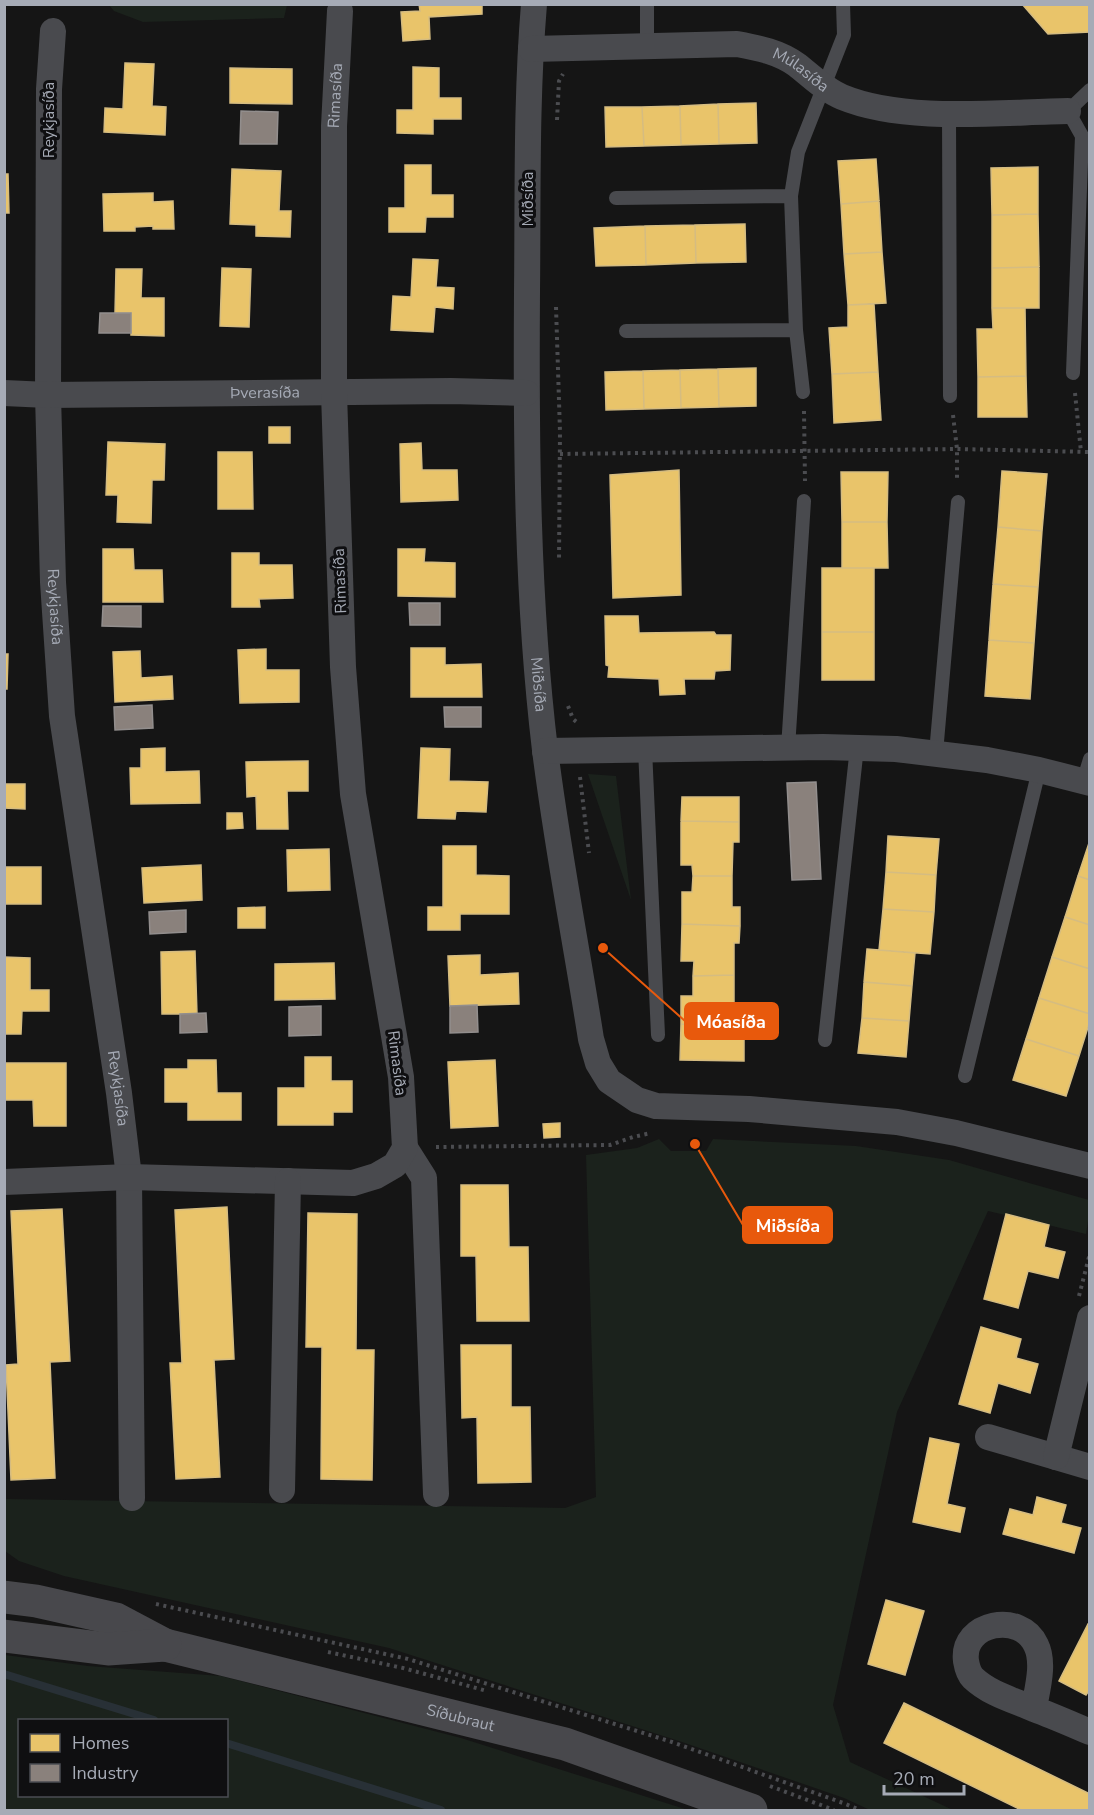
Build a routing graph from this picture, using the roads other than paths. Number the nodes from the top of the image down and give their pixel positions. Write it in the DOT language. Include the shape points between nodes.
graph roads {
  1 [pos="534,4"];
  2 [pos="647,4"];
  3 [pos="843,4"];
  4 [pos="340,11"];
  5 [pos="53,31"];
  6 [pos="647,45"];
  7 [pos="531,49"];
  8 [pos="823,86"];
  9 [pos="1089,90"];
  10 [pos="1068,111"];
  11 [pos="949,113"];
  12 [pos="791,196"];
  13 [pos="616,198"];
  14 [pos="796,330"];
  15 [pos="626,331"];
  16 [pos="1073,373"];
  17 [pos="803,392"];
  18 [pos="4,393"];
  19 [pos="334,393"];
  20 [pos="526,393"];
  21 [pos="48,395"];
  22 [pos="950,396"];
  23 [pos="804,501"];
  24 [pos="958,502"];
  25 [pos="857,747"];
  26 [pos="788,748"];
  27 [pos="645,749"];
  28 [pos="545,751"];
  29 [pos="936,753"];
  30 [pos="1039,770"];
  31 [pos="1087,775"];
  32 [pos="658,1035"];
  33 [pos="825,1040"];
  34 [pos="965,1076"];
  35 [pos="405,1148"];
  36 [pos="1089,1166"];
  37 [pos="129,1177"];
  38 [pos="288,1181"];
  39 [pos="4,1182"];
  40 [pos="1089,1318"];
  41 [pos="988,1437"];
  42 [pos="1056,1457"];
  43 [pos="1089,1467"];
  44 [pos="282,1490"];
  45 [pos="436,1494"];
  46 [pos="132,1498"];
  47 [pos="4,1597"];
  48 [pos="4,1636"];
  49 [pos="165,1645"];
  50 [pos="1034,1708"];
  51 [pos="1089,1732"];
  52 [pos="751,1810"];
  1 -- 7 [label="street, Miðsíða"];
  2 -- 6 [label="lane"];
  3 -- 8 [label="lane" via="844,35"];
  4 -- 19 [label="street, Rimasíða" via="334,126"];
  5 -- 21 [label="street, Reykjasíða" via="49,89"];
  6 -- 7 [label="street, Múlasíða"];
  6 -- 8 [label="street, Múlasíða" via="737,44 765,49 794,63"];
  7 -- 20 [label="street, Miðsíða"];
  8 -- 11 [label="street, Múlasíða" via="871,106"];
  8 -- 12 [label="lane" via="798,152"];
  9 -- 10 [label="lane"];
  10 -- 11 [label="street, Múlasíða"];
  10 -- 16 [label="lane" via="1082,136"];
  11 -- 22 [label="lane"];
  12 -- 13 [label="lane"];
  12 -- 14 [label="lane"];
  14 -- 15 [label="lane"];
  14 -- 17 [label="lane"];
  18 -- 21 [label="street, Þverasíða"];
  19 -- 20 [label="street, Þverasíða"];
  19 -- 21 [label="street, Þverasíða"];
  19 -- 35 [label="street, Rimasíða" via="343,667 353,794 401,1077"];
  20 -- 28 [label="street, Miðsíða" via="529,533"];
  21 -- 37 [label="street, Reykjasíða" via="53,582 62,716"];
  23 -- 26 [label="lane"];
  24 -- 29 [label="lane"];
  25 -- 26 [label="street"];
  25 -- 29 [label="street"];
  25 -- 33 [label="lane"];
  26 -- 27 [label="street"];
  27 -- 28 [label="street"];
  27 -- 32 [label="lane"];
  28 -- 36 [label="street, Miðsíða" via="591,1039 598,1063 609,1081 656,1106 749,1109 897,1122"];
  29 -- 30 [label="street"];
  30 -- 31 [label="street"];
  30 -- 34 [label="lane"];
  35 -- 38 [label="street" via="394,1165 353,1183"];
  35 -- 45 [label="street, Rimasíða" via="424,1178"];
  37 -- 38 [label="street"];
  37 -- 39 [label="street"];
  37 -- 46 [label="street"];
  38 -- 44 [label="street"];
  40 -- 42 [label="street"];
  41 -- 42 [label="street"];
  42 -- 43 [label="street"];
  47 -- 49 [label="street, Síðubraut" via="116,1619"];
  48 -- 49 [label="street, Síðubraut" via="108,1648"];
  49 -- 52 [label="street, Síðubraut" via="565,1744"];
  50 -- 51 [label="street"];
}
